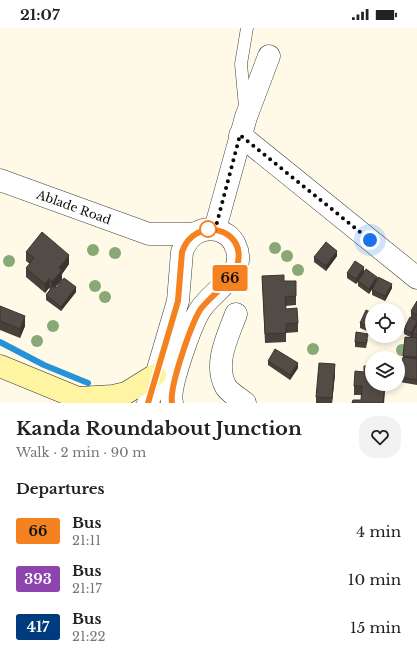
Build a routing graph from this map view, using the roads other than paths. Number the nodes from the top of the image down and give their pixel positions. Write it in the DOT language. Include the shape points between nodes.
graph roads {
  1 [pos="247,28"];
  2 [pos="269,56"];
  3 [pos="243,126"];
  4 [pos="0,180"];
  5 [pos="215,230"];
  6 [pos="149,234"];
  7 [pos="194,234"];
  8 [pos="180,269"];
  9 [pos="417,278"];
  10 [pos="236,314"];
  11 [pos="0,366"];
  12 [pos="155,375"];
  13 [pos="84,401"];
  14 [pos="148,403"];
  15 [pos="172,403"];
  16 [pos="245,403"];
  1 -- 3 [label="lane" via="241,64"];
  2 -- 3 [label="street"];
  3 -- 5 [label="street"];
  3 -- 9 [label="street"];
  4 -- 6 [label="street, Ablade Road"];
  5 -- 7 [label="street, Ablade Road" via="201,230"];
  5 -- 15 [label="street" via="234,241 238,263 231,276 200,310 175,374"];
  6 -- 7 [label="street, Ablade Road"];
  6 -- 8 [label="street, Ablade Road"];
  7 -- 8 [label="street" via="184,245"];
  8 -- 12 [label="street" via="178,301"];
  10 -- 16 [label="street" via="224,345 220,366 227,388"];
  11 -- 13 [label="main road"];
  12 -- 13 [label="main road" via="126,393"];
  12 -- 14 [label="street"];
}
